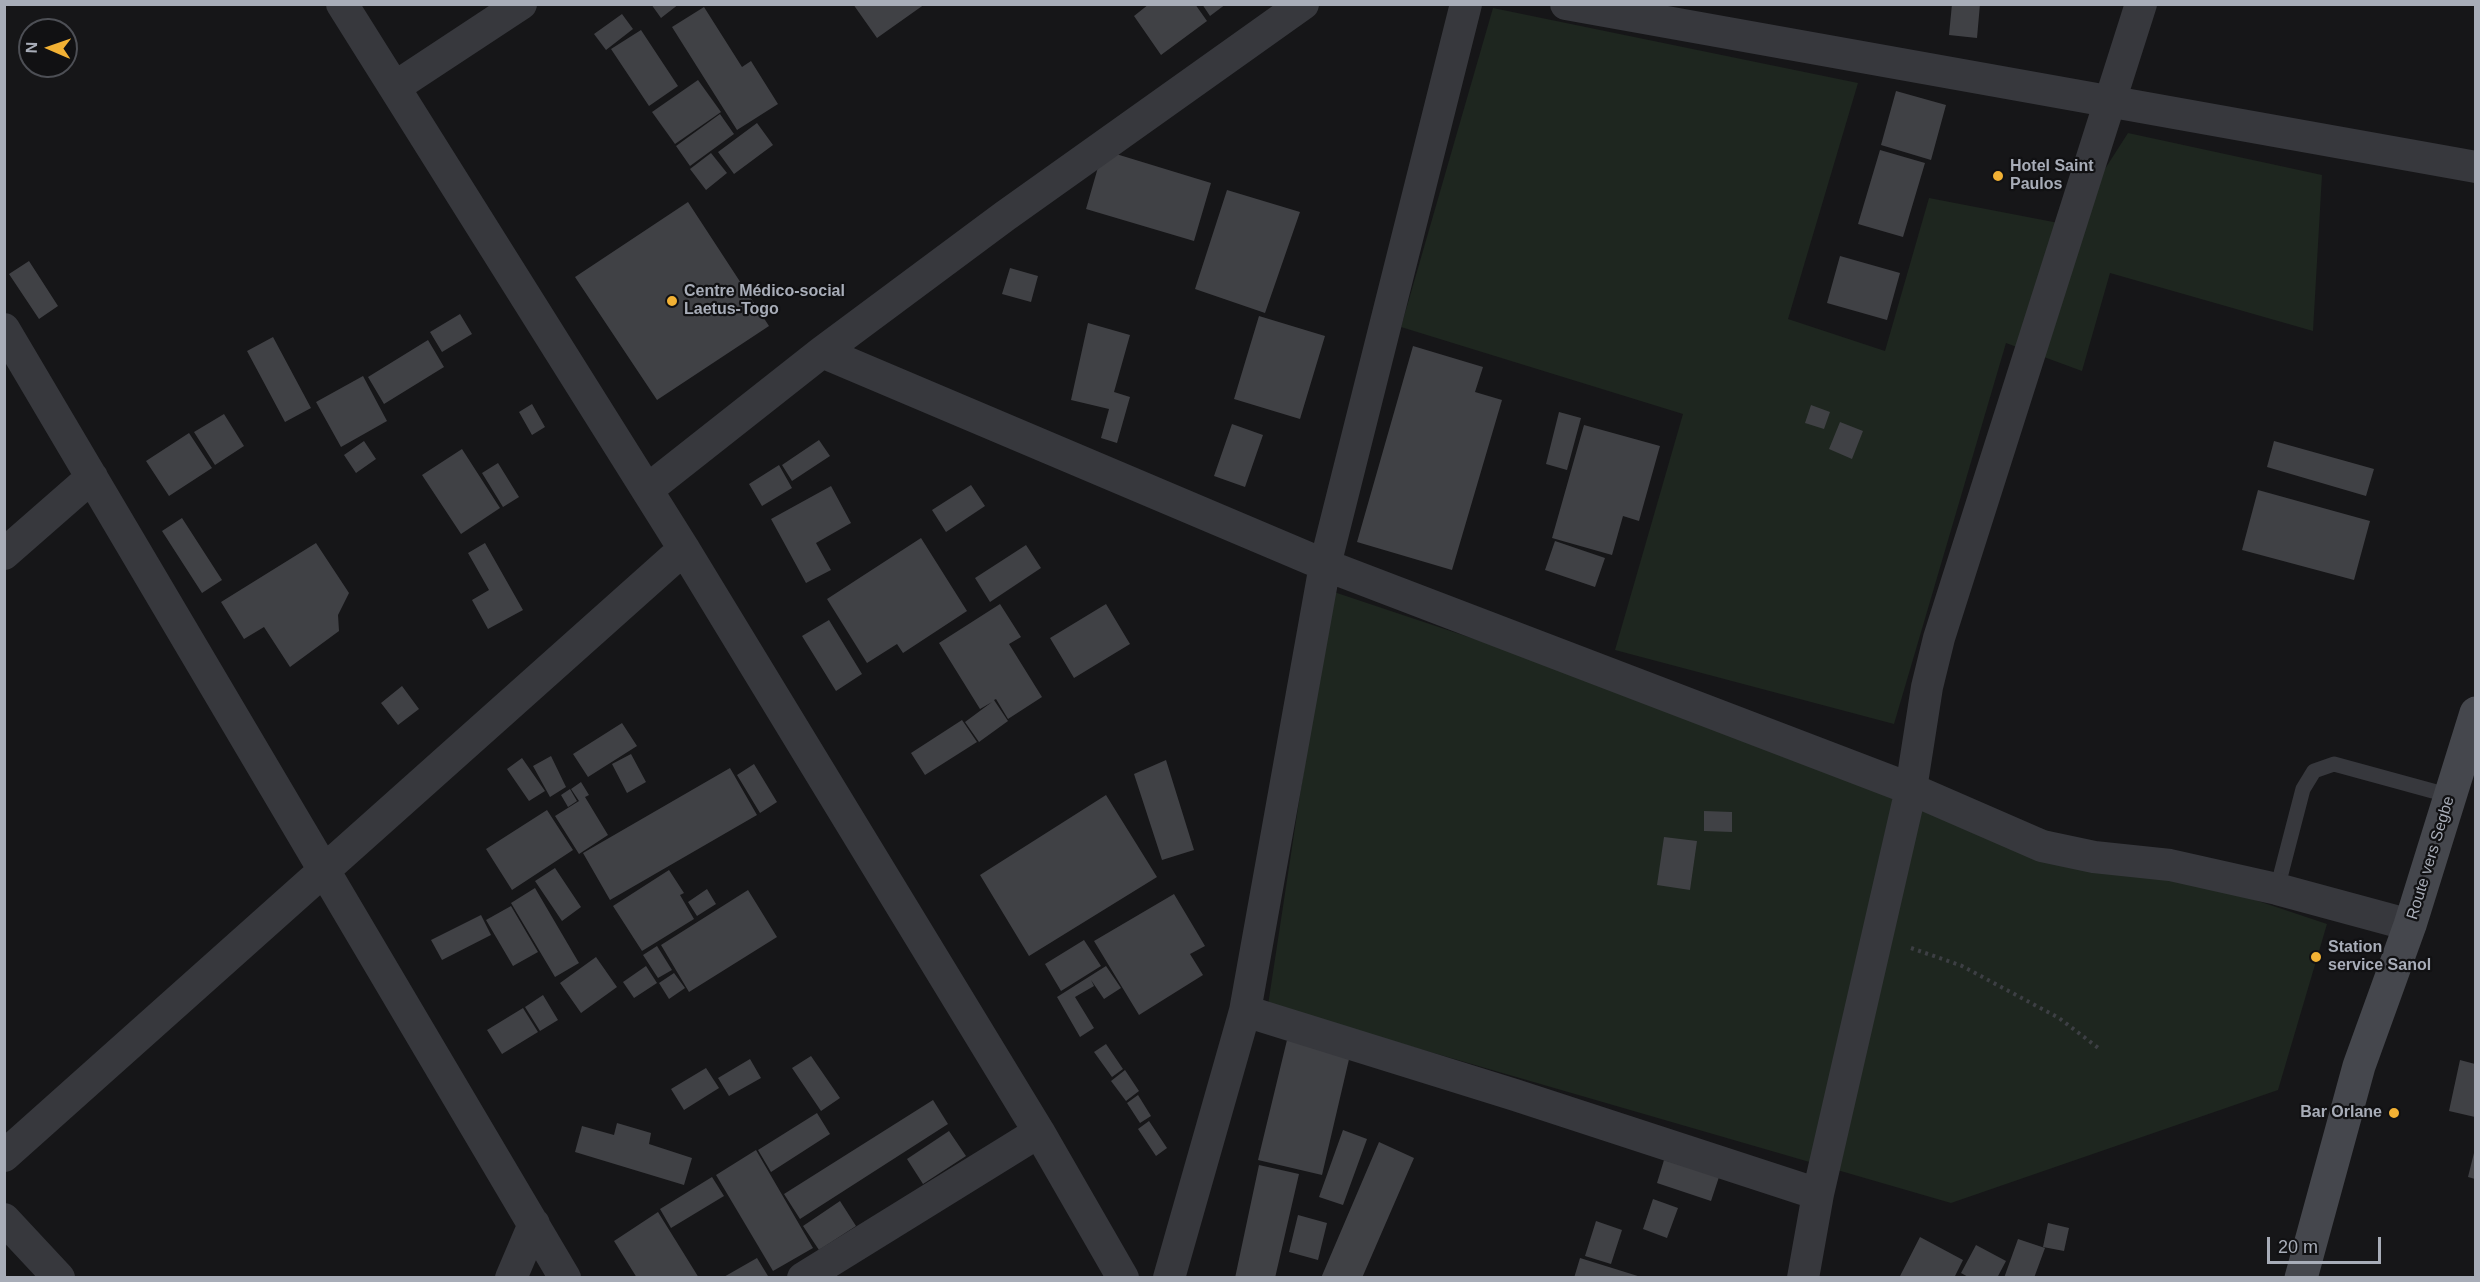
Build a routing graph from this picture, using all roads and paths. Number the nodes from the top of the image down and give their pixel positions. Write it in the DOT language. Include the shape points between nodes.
graph roads {
  1 [pos="342,4"];
  2 [pos="521,4"];
  3 [pos="1304,4"];
  4 [pos="1466,4"];
  5 [pos="1566,4"];
  6 [pos="2141,4"];
  7 [pos="395,87"];
  8 [pos="2110,103"];
  9 [pos="2475,167"];
  10 [pos="4,329"];
  11 [pos="822,352"];
  12 [pos="92,477"];
  13 [pos="647,490"];
  14 [pos="684,549"];
  15 [pos="4,554"];
  16 [pos="1325,565"];
  17 [pos="2475,712"];
  18 [pos="1911,789"];
  19 [pos="2451,796"];
  20 [pos="325,870"];
  21 [pos="2277,889"];
  22 [pos="2410,926"];
  23 [pos="1876,936"];
  24 [pos="1245,1011"];
  25 [pos="2101,1050"];
  26 [pos="1039,1132"];
  27 [pos="4,1156"];
  28 [pos="1818,1194"];
  29 [pos="4,1219"];
  30 [pos="534,1224"];
  31 [pos="59,1278"];
  32 [pos="511,1278"];
  33 [pos="565,1278"];
  34 [pos="803,1278"];
  35 [pos="1123,1278"];
  36 [pos="1169,1278"];
  37 [pos="1803,1278"];
  38 [pos="2301,1278"];
  1 -- 7 [label="street"];
  2 -- 7 [label="street"];
  3 -- 11 [label="street" via="1005,216"];
  4 -- 16 [label="street"];
  5 -- 8 [label="street"];
  6 -- 8 [label="street"];
  7 -- 13 [label="street"];
  8 -- 9 [label="street"];
  8 -- 18 [label="street" via="1939,638"];
  10 -- 12 [label="street"];
  11 -- 13 [label="street"];
  11 -- 16 [label="street"];
  12 -- 15 [label="street"];
  12 -- 20 [label="street"];
  13 -- 14 [label="street"];
  14 -- 20 [label="street"];
  14 -- 26 [label="street"];
  16 -- 18 [label="street"];
  16 -- 24 [label="street"];
  17 -- 19 [label="main road, Route vers Segbe"];
  18 -- 21 [label="street" via="2042,846 2094,857 2170,865"];
  18 -- 23 [label="street"];
  19 -- 21 [label="lane" via="2334,764 2314,771 2303,789"];
  19 -- 22 [label="main road, Route vers Segbe"];
  20 -- 27 [label="street"];
  20 -- 30 [label="street"];
  21 -- 22 [label="street"];
  22 -- 38 [label="main road, Route vers Segbe" via="2359,1066"];
  23 -- 25 [label="path" via="1962,966 2059,1018"];
  23 -- 28 [label="street"];
  24 -- 28 [label="street"];
  24 -- 36 [label="street"];
  26 -- 34 [label="street"];
  26 -- 35 [label="street"];
  28 -- 37 [label="street"];
  29 -- 31 [label="street"];
  30 -- 32 [label="street"];
  30 -- 33 [label="street"];
}
